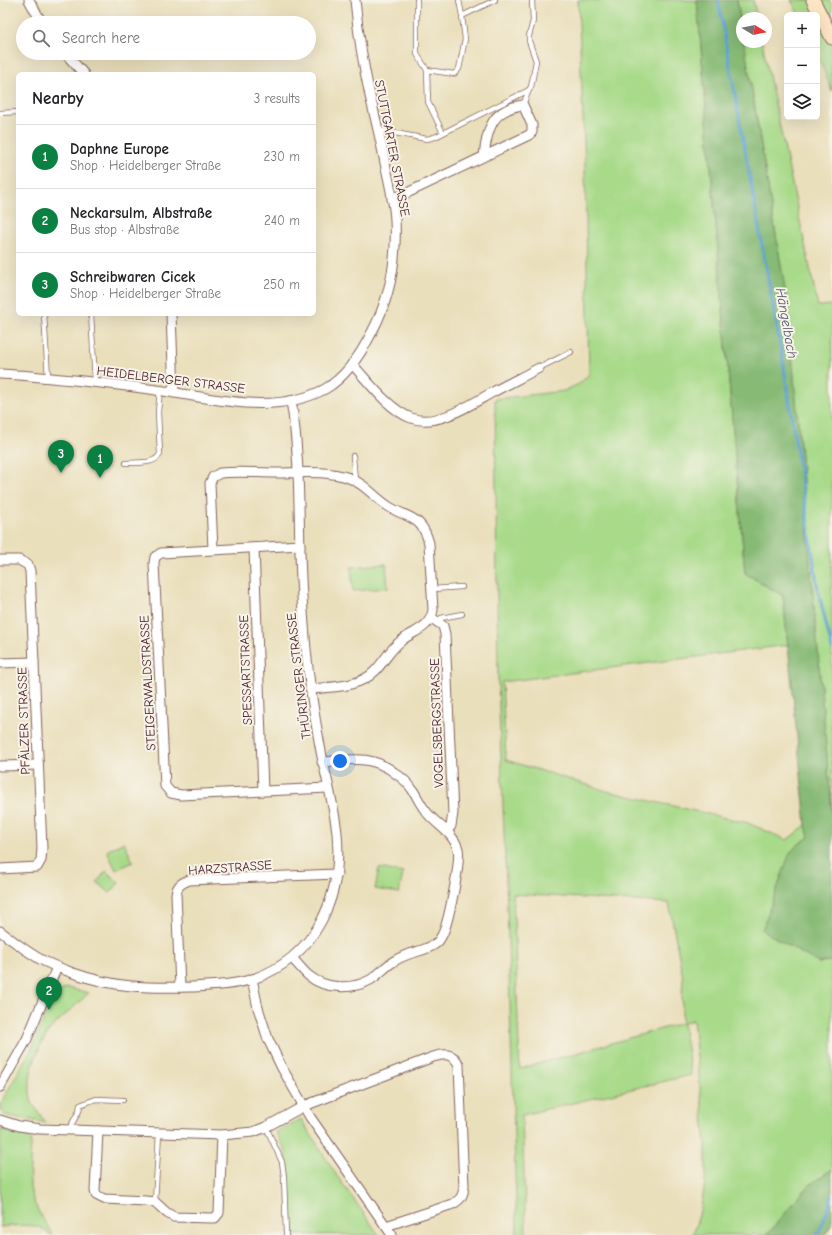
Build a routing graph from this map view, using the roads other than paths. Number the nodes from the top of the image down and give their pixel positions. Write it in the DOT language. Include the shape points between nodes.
graph roads {
  1 [pos="29,0"];
  2 [pos="355,0"];
  3 [pos="416,0"];
  4 [pos="459,0"];
  5 [pos="494,0"];
  6 [pos="532,0"];
  7 [pos="813,0"];
  8 [pos="38,16"];
  9 [pos="462,16"];
  10 [pos="832,38"];
  11 [pos="71,60"];
  12 [pos="427,70"];
  13 [pos="82,72"];
  14 [pos="529,90"];
  15 [pos="523,105"];
  16 [pos="16,112"];
  17 [pos="0,113"];
  18 [pos="378,130"];
  19 [pos="443,133"];
  20 [pos="484,156"];
  21 [pos="392,199"];
  22 [pos="44,316"];
  23 [pos="91,316"];
  24 [pos="171,316"];
  25 [pos="570,352"];
  26 [pos="352,364"];
  27 [pos="539,368"];
  28 [pos="0,374"];
  29 [pos="48,377"];
  30 [pos="95,383"];
  31 [pos="160,390"];
  32 [pos="174,393"];
  33 [pos="292,401"];
  34 [pos="353,456"];
  35 [pos="126,463"];
  36 [pos="298,473"];
  37 [pos="355,481"];
  38 [pos="300,545"];
  39 [pos="254,548"];
  40 [pos="213,549"];
  41 [pos="0,560"];
  42 [pos="462,587"];
  43 [pos="432,589"];
  44 [pos="462,614"];
  45 [pos="435,620"];
  46 [pos="34,662"];
  47 [pos="0,664"];
  48 [pos="310,689"];
  49 [pos="322,762"];
  50 [pos="38,765"];
  51 [pos="0,766"];
  52 [pos="328,788"];
  53 [pos="263,791"];
  54 [pos="448,832"];
  55 [pos="0,868"];
  56 [pos="337,874"];
  57 [pos="0,931"];
  58 [pos="292,958"];
  59 [pos="57,967"];
  60 [pos="252,979"];
  61 [pos="180,987"];
  62 [pos="0,1087"];
  63 [pos="123,1100"];
  64 [pos="304,1106"];
  65 [pos="0,1120"];
  66 [pos="266,1127"];
  67 [pos="68,1129"];
  68 [pos="98,1131"];
  69 [pos="159,1133"];
  70 [pos="222,1135"];
  71 [pos="155,1202"];
  72 [pos="386,1226"];
  73 [pos="286,1235"];
  74 [pos="392,1235"];
  1 -- 8 [label="street"];
  2 -- 18 [label="street, STUTTGARTER STRASSE" via="362,57"];
  3 -- 12 [label="lane" via="417,54"];
  4 -- 9 [label="lane"];
  5 -- 9 [label="lane"];
  6 -- 14 [label="lane" via="533,21 529,41 536,61"];
  7 -- 10 [label="main road"];
  9 -- 12 [label="lane" via="465,39 457,72 454,74"];
  11 -- 13 [label="street"];
  12 -- 19 [label="lane" via="428,102"];
  14 -- 15 [label="lane"];
  14 -- 19 [label="lane"];
  15 -- 20 [label="street" via="515,106 493,119 485,142"];
  15 -- 20 [label="street" via="536,134"];
  16 -- 17 [label="lane"];
  18 -- 19 [label="lane" via="427,139"];
  18 -- 21 [label="street, STUTTGARTER STRASSE"];
  20 -- 21 [label="street"];
  21 -- 26 [label="street, STUTTGARTER STRASSE" via="395,248 388,295 368,342"];
  22 -- 29 [label="lane"];
  23 -- 30 [label="lane"];
  24 -- 32 [label="street"];
  25 -- 27 [label="lane"];
  26 -- 27 [label="street" via="386,401 400,412 411,418 430,420 461,410"];
  26 -- 33 [label="street, STUTTGARTER STRASSE" via="326,388"];
  28 -- 29 [label="street, HEIDELBERGER STRASSE"];
  29 -- 30 [label="street, HEIDELBERGER STRASSE"];
  30 -- 31 [label="street, HEIDELBERGER STRASSE"];
  31 -- 32 [label="street, HEIDELBERGER STRASSE"];
  31 -- 35 [label="lane" via="159,457 152,461"];
  32 -- 33 [label="street, HEIDELBERGER STRASSE" via="248,402"];
  33 -- 36 [label="street, THÜRINGER STRASSE"];
  34 -- 37 [label="lane"];
  36 -- 37 [label="street" via="340,475"];
  36 -- 38 [label="street, THÜRINGER STRASSE"];
  36 -- 40 [label="street" via="226,472 213,477 210,482"];
  37 -- 43 [label="street" via="390,508 415,519 422,525 429,543"];
  38 -- 39 [label="street, STEIGERWALDSTRASSE"];
  38 -- 48 [label="street, THÜRINGER STRASSE"];
  39 -- 40 [label="street, STEIGERWALDSTRASSE"];
  39 -- 53 [label="street, SPESSARTSTRASSE"];
  40 -- 53 [label="street, STEIGERWALDSTRASSE" via="161,553 154,561 165,786 170,793 181,795"];
  41 -- 46 [label="street, PFÄLZER STRASSE" via="19,560 28,565 30,571"];
  42 -- 43 [label="lane"];
  43 -- 45 [label="street"];
  44 -- 45 [label="lane"];
  45 -- 48 [label="street" via="402,639 374,673 365,678 351,684"];
  45 -- 54 [label="street, VOGELSBERGSTRASSE" via="443,626 445,634 453,813"];
  46 -- 47 [label="street"];
  46 -- 50 [label="street, PFÄLZER STRASSE"];
  48 -- 49 [label="street, THÜRINGER STRASSE"];
  49 -- 52 [label="street, THÜRINGER STRASSE"];
  49 -- 54 [label="street" via="363,760 375,761 386,766 401,777 433,821"];
  50 -- 51 [label="street"];
  50 -- 55 [label="street, PFÄLZER STRASSE" via="41,860 37,867"];
  52 -- 53 [label="street, STEIGERWALDSTRASSE"];
  52 -- 56 [label="street, THÜRINGER STRASSE" via="337,834"];
  54 -- 58 [label="street" via="458,849 458,862 445,928 435,944 401,956 369,981 347,986 333,986 318,981"];
  56 -- 58 [label="street, THÜRINGER STRASSE" via="332,898 323,918 310,939"];
  56 -- 61 [label="street, HARZSTRASSE" via="184,882 176,894"];
  57 -- 59 [label="street, THÜRINGER STRASSE" via="26,951"];
  58 -- 60 [label="street, THÜRINGER STRASSE"];
  59 -- 61 [label="street, THÜRINGER STRASSE" via="112,984"];
  59 -- 62 [label="street" via="27,1039"];
  60 -- 61 [label="street, THÜRINGER STRASSE"];
  60 -- 64 [label="street" via="268,1039"];
  63 -- 67 [label="lane" via="96,1099 80,1105"];
  64 -- 66 [label="street"];
  64 -- 72 [label="street"];
  64 -- 72 [label="street" via="433,1057 447,1055 456,1059 462,1197 453,1204"];
  65 -- 67 [label="street" via="40,1129"];
  66 -- 70 [label="street" via="253,1132"];
  66 -- 73 [label="lane" via="282,1162"];
  67 -- 68 [label="street"];
  68 -- 69 [label="street"];
  68 -- 71 [label="street" via="94,1185 96,1195 104,1199"];
  69 -- 70 [label="street"];
  69 -- 71 [label="lane"];
  70 -- 71 [label="street" via="217,1216 174,1217"];
  72 -- 74 [label="street"];
}
